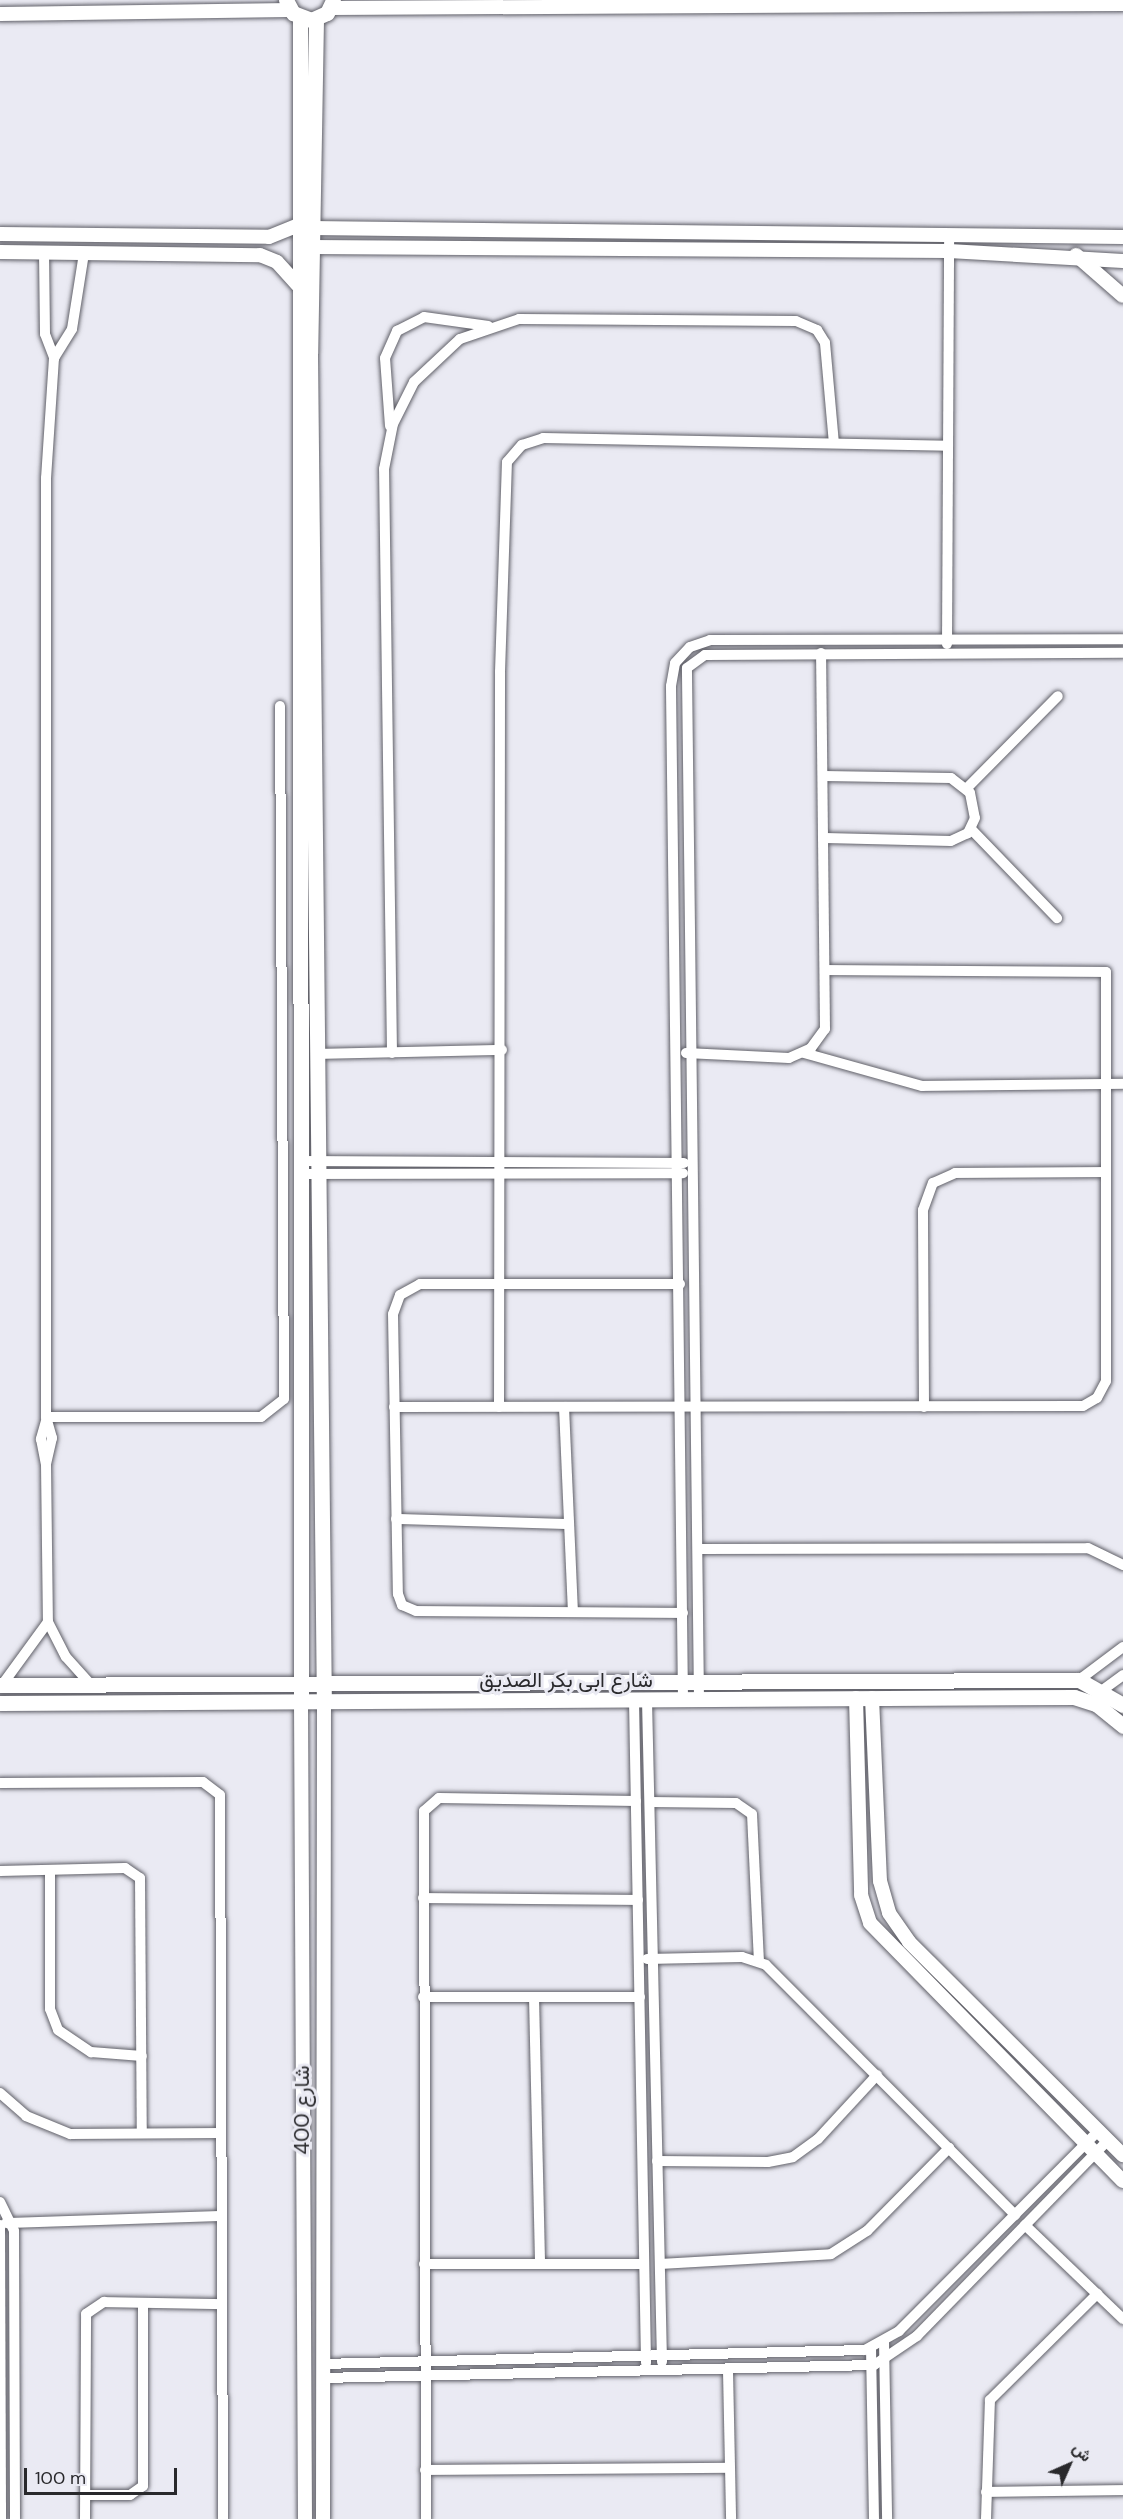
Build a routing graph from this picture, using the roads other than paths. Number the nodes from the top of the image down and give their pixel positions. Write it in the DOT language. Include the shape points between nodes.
graph roads {
  1 [pos="885,3"];
  2 [pos="332,4"];
  3 [pos="420,4"];
  4 [pos="1123,4"];
  5 [pos="292,9"];
  6 [pos="0,14"];
  7 [pos="316,19"];
  8 [pos="308,125"];
  9 [pos="305,226"];
  10 [pos="0,234"];
  11 [pos="1050,236"];
  12 [pos="1092,236"];
  13 [pos="261,237"];
  14 [pos="1123,237"];
  15 [pos="949,244"];
  16 [pos="311,248"];
  17 [pos="0,252"];
  18 [pos="44,252"];
  19 [pos="84,253"];
  20 [pos="260,255"];
  21 [pos="1077,256"];
  22 [pos="1121,262"];
  23 [pos="298,285"];
  24 [pos="1123,297"];
  25 [pos="488,326"];
  26 [pos="304,353"];
  27 [pos="54,358"];
  28 [pos="391,432"];
  29 [pos="834,443"];
  30 [pos="948,446"];
  31 [pos="947,639"];
  32 [pos="1106,639"];
  33 [pos="1123,639"];
  34 [pos="821,653"];
  35 [pos="947,653"];
  36 [pos="1106,653"];
  37 [pos="1123,653"];
  38 [pos="1058,696"];
  39 [pos="280,706"];
  40 [pos="824,776"];
  41 [pos="967,788"];
  42 [pos="972,829"];
  43 [pos="825,838"];
  44 [pos="1058,918"];
  45 [pos="826,970"];
  46 [pos="502,1050"];
  47 [pos="392,1053"];
  48 [pos="678,1053"];
  49 [pos="804,1053"];
  50 [pos="320,1054"];
  51 [pos="693,1054"];
  52 [pos="1108,1084"];
  53 [pos="1123,1084"];
  54 [pos="300,1167"];
  55 [pos="320,1168"];
  56 [pos="501,1168"];
  57 [pos="679,1168"];
  58 [pos="694,1168"];
  59 [pos="1106,1172"];
  60 [pos="500,1284"];
  61 [pos="680,1284"];
  62 [pos="394,1407"];
  63 [pos="499,1407"];
  64 [pos="564,1407"];
  65 [pos="681,1407"];
  66 [pos="696,1407"];
  67 [pos="924,1407"];
  68 [pos="46,1419"];
  69 [pos="396,1519"];
  70 [pos="569,1524"];
  71 [pos="698,1549"];
  72 [pos="1123,1565"];
  73 [pos="573,1612"];
  74 [pos="682,1613"];
  75 [pos="48,1622"];
  76 [pos="1123,1647"];
  77 [pos="1123,1675"];
  78 [pos="1079,1680"];
  79 [pos="683,1681"];
  80 [pos="699,1681"];
  81 [pos="301,1683"];
  82 [pos="324,1683"];
  83 [pos="1,1685"];
  84 [pos="91,1685"];
  85 [pos="1104,1689"];
  86 [pos="864,1698"];
  87 [pos="641,1700"];
  88 [pos="683,1700"];
  89 [pos="699,1700"];
  90 [pos="301,1702"];
  91 [pos="324,1702"];
  92 [pos="0,1703"];
  93 [pos="1123,1705"];
  94 [pos="1123,1726"];
  95 [pos="0,1783"];
  96 [pos="636,1801"];
  97 [pos="650,1802"];
  98 [pos="50,1870"];
  99 [pos="0,1871"];
  100 [pos="423,1898"];
  101 [pos="638,1900"];
  102 [pos="639,1959"];
  103 [pos="653,1959"];
  104 [pos="759,1961"];
  105 [pos="423,1997"];
  106 [pos="534,1997"];
  107 [pos="639,1997"];
  108 [pos="142,2056"];
  109 [pos="877,2075"];
  110 [pos="0,2093"];
  111 [pos="142,2133"];
  112 [pos="221,2133"];
  113 [pos="1103,2135"];
  114 [pos="949,2148"];
  115 [pos="1090,2148"];
  116 [pos="1123,2155"];
  117 [pos="657,2161"];
  118 [pos="1123,2181"];
  119 [pos="0,2202"];
  120 [pos="1015,2215"];
  121 [pos="222,2216"];
  122 [pos="12,2222"];
  123 [pos="0,2224"];
  124 [pos="1025,2225"];
  125 [pos="424,2264"];
  126 [pos="540,2264"];
  127 [pos="644,2264"];
  128 [pos="660,2264"];
  129 [pos="1097,2294"];
  130 [pos="143,2303"];
  131 [pos="222,2304"];
  132 [pos="1123,2319"];
  133 [pos="884,2341"];
  134 [pos="871,2348"];
  135 [pos="662,2357"];
  136 [pos="646,2358"];
  137 [pos="884,2361"];
  138 [pos="425,2362"];
  139 [pos="871,2366"];
  140 [pos="322,2371"];
  141 [pos="728,2371"];
  142 [pos="646,2372"];
  143 [pos="662,2372"];
  144 [pos="425,2376"];
  145 [pos="303,2378"];
  146 [pos="1,2460"];
  147 [pos="730,2468"];
  148 [pos="425,2470"];
  149 [pos="1123,2490"];
  150 [pos="986,2492"];
  151 [pos="85,2495"];
  152 [pos="1,2519"];
  153 [pos="15,2519"];
  154 [pos="85,2519"];
  155 [pos="223,2519"];
  156 [pos="305,2519"];
  157 [pos="323,2519"];
  158 [pos="426,2519"];
  159 [pos="731,2519"];
  160 [pos="874,2519"];
  161 [pos="887,2519"];
  162 [pos="986,2519"];
  1 -- 3 [label="street"];
  1 -- 4 [label="street"];
  2 -- 3 [label="street"];
  2 -- 7 [label="main road"];
  5 -- 6 [label="street"];
  5 -- 7 [label="main road"];
  5 -- 8 [label="main road"];
  7 -- 8 [label="main road"];
  8 -- 9 [label="main road"];
  9 -- 13 [label="street" via="286,234"];
  9 -- 15 [label="street"];
  9 -- 16 [label="main road"];
  9 -- 23 [label="main road"];
  10 -- 13 [label="street"];
  11 -- 12 [label="street"];
  11 -- 15 [label="street"];
  11 -- 21 [label="street"];
  12 -- 14 [label="street"];
  12 -- 22 [label="street"];
  13 -- 20 [label="street"];
  15 -- 16 [label="street"];
  15 -- 21 [label="street"];
  15 -- 30 [label="street"];
  16 -- 26 [label="main road"];
  17 -- 18 [label="street"];
  18 -- 19 [label="street"];
  18 -- 27 [label="street" via="45,334"];
  19 -- 20 [label="street"];
  19 -- 27 [label="street" via="72,329"];
  20 -- 23 [label="street" via="277,262"];
  21 -- 22 [label="street"];
  21 -- 24 [label="street"];
  23 -- 26 [label="main road"];
  25 -- 28 [label="street" via="460,339 424,370 405,395"];
  25 -- 28 [label="street" via="432,316 397,331 385,358"];
  25 -- 29 [label="street" via="537,317 803,322 825,343"];
  26 -- 50 [label="main road"];
  26 -- 54 [label="main road"];
  27 -- 68 [label="street" via="46,478"];
  28 -- 47 [label="street" via="384,469"];
  29 -- 30 [label="street"];
  29 -- 46 [label="street" via="543,438 522,445 507,462 500,672"];
  30 -- 31 [label="street"];
  31 -- 32 [label="street"];
  31 -- 35 [label="street"];
  31 -- 48 [label="street" via="710,640 679,656 670,678"];
  32 -- 33 [label="street"];
  32 -- 36 [label="street"];
  34 -- 35 [label="street"];
  34 -- 40 [label="street"];
  34 -- 51 [label="street" via="705,655 686,673"];
  35 -- 36 [label="street"];
  36 -- 37 [label="street"];
  38 -- 41 [label="street"];
  39 -- 68 [label="street" via="284,1399 261,1417"];
  40 -- 41 [label="street" via="945,777"];
  40 -- 43 [label="street"];
  41 -- 42 [label="street" via="974,804"];
  42 -- 43 [label="street" via="951,841"];
  42 -- 44 [label="street"];
  43 -- 45 [label="street"];
  45 -- 49 [label="street" via="827,1022"];
  45 -- 52 [label="street" via="1106,972"];
  46 -- 47 [label="street"];
  46 -- 56 [label="street"];
  47 -- 50 [label="street"];
  48 -- 51 [label="street"];
  48 -- 57 [label="street"];
  49 -- 51 [label="street" via="781,1059"];
  49 -- 52 [label="street" via="922,1086"];
  50 -- 55 [label="main road"];
  51 -- 58 [label="street"];
  52 -- 53 [label="street"];
  52 -- 59 [label="street"];
  54 -- 55 [label="street"];
  54 -- 81 [label="main road"];
  55 -- 56 [label="street"];
  55 -- 82 [label="main road"];
  56 -- 57 [label="street"];
  56 -- 60 [label="street"];
  57 -- 58 [label="street"];
  57 -- 61 [label="street"];
  58 -- 66 [label="street"];
  59 -- 67 [label="street" via="955,1173 933,1183 923,1210"];
  59 -- 67 [label="street" via="1102,1391 1083,1406"];
  60 -- 61 [label="street"];
  60 -- 62 [label="street" via="420,1284 400,1295 393,1314"];
  60 -- 63 [label="street"];
  61 -- 65 [label="street"];
  62 -- 63 [label="street"];
  62 -- 69 [label="street"];
  63 -- 64 [label="street"];
  64 -- 65 [label="street"];
  64 -- 70 [label="street"];
  65 -- 66 [label="street"];
  65 -- 74 [label="street"];
  66 -- 67 [label="street"];
  66 -- 71 [label="street"];
  68 -- 75 [label="street" via="41,1438 46,1464"];
  69 -- 70 [label="street"];
  69 -- 73 [label="street" via="398,1594 406,1608"];
  70 -- 73 [label="street"];
  71 -- 72 [label="street" via="1088,1548"];
  71 -- 80 [label="street"];
  73 -- 74 [label="street"];
  74 -- 79 [label="street"];
  75 -- 83 [label="street"];
  75 -- 84 [label="street" via="66,1657"];
  76 -- 78 [label="street"];
  77 -- 85 [label="street"];
  78 -- 80 [label="main road, شارع ابى بكر الصديق"];
  78 -- 85 [label="main road, شارع ابى بكر الصديق"];
  79 -- 80 [label="main road, شارع ابى بكر الصديق"];
  79 -- 82 [label="main road, شارع ابى بكر الصديق"];
  79 -- 88 [label="street"];
  80 -- 89 [label="street"];
  81 -- 82 [label="main road, شارع ابى بكر الصديق"];
  81 -- 84 [label="main road, شارع ابى بكر الصديق"];
  81 -- 90 [label="main road"];
  82 -- 91 [label="main road"];
  83 -- 84 [label="main road, شارع ابى بكر الصديق"];
  85 -- 93 [label="main road, شارع ابى بكر الصديق"];
  86 -- 89 [label="main road, شارع ابى بكر الصديق"];
  86 -- 94 [label="main road, شارع ابى بكر الصديق" via="1074,1697 1096,1704"];
  86 -- 113 [label="street" via="880,1881 889,1913 909,1942"];
  86 -- 115 [label="street" via="861,1895 870,1923"];
  87 -- 88 [label="main road, شارع ابى بكر الصديق"];
  87 -- 91 [label="main road, شارع ابى بكر الصديق"];
  87 -- 96 [label="street"];
  87 -- 97 [label="street"];
  88 -- 89 [label="main road, شارع ابى بكر الصديق"];
  90 -- 91 [label="main road, شارع ابى بكر الصديق"];
  90 -- 92 [label="main road, شارع ابى بكر الصديق"];
  90 -- 145 [label="street, شارع 400"];
  91 -- 140 [label="street, شارع 400"];
  95 -- 112 [label="street" via="203,1782 216,1789"];
  96 -- 100 [label="street" via="435,1799 423,1816"];
  96 -- 101 [label="street"];
  97 -- 103 [label="street"];
  97 -- 104 [label="street" via="736,1803 752,1814"];
  98 -- 99 [label="street"];
  98 -- 108 [label="street" via="50,2000 55,2024 78,2048"];
  98 -- 108 [label="street" via="125,1868 140,1878"];
  100 -- 101 [label="street"];
  100 -- 105 [label="street"];
  101 -- 102 [label="street"];
  102 -- 103 [label="street"];
  102 -- 107 [label="street"];
  103 -- 104 [label="street"];
  103 -- 117 [label="street"];
  104 -- 109 [label="street"];
  105 -- 106 [label="street"];
  105 -- 125 [label="street"];
  106 -- 107 [label="street"];
  106 -- 126 [label="street"];
  107 -- 127 [label="street"];
  108 -- 111 [label="street"];
  109 -- 114 [label="street"];
  109 -- 117 [label="street" via="818,2139 793,2157 768,2162"];
  110 -- 111 [label="street" via="26,2116 60,2132"];
  111 -- 112 [label="street"];
  112 -- 121 [label="street"];
  113 -- 115 [label="street"];
  113 -- 116 [label="street"];
  114 -- 120 [label="street"];
  114 -- 128 [label="street" via="859,2238 831,2254"];
  115 -- 118 [label="street"];
  115 -- 120 [label="street"];
  115 -- 124 [label="street"];
  117 -- 128 [label="street"];
  119 -- 122 [label="street"];
  120 -- 133 [label="street"];
  121 -- 122 [label="street"];
  121 -- 131 [label="street"];
  122 -- 123 [label="street"];
  122 -- 153 [label="street"];
  123 -- 146 [label="street"];
  124 -- 129 [label="street"];
  124 -- 137 [label="street" via="916,2336"];
  125 -- 126 [label="street"];
  125 -- 138 [label="street"];
  126 -- 127 [label="street"];
  127 -- 136 [label="street"];
  128 -- 135 [label="street"];
  129 -- 132 [label="street"];
  129 -- 150 [label="street" via="994,2392 986,2425"];
  130 -- 131 [label="street"];
  130 -- 151 [label="street" via="97,2303 87,2314"];
  130 -- 151 [label="street" via="143,2486 130,2495"];
  131 -- 155 [label="street"];
  133 -- 134 [label="street"];
  133 -- 137 [label="street"];
  134 -- 135 [label="street" via="834,2354"];
  134 -- 139 [label="street"];
  135 -- 136 [label="street"];
  135 -- 143 [label="street"];
  136 -- 138 [label="street"];
  136 -- 142 [label="street"];
  137 -- 139 [label="street"];
  137 -- 161 [label="street"];
  138 -- 140 [label="street"];
  138 -- 144 [label="street"];
  139 -- 141 [label="street"];
  139 -- 160 [label="street"];
  140 -- 144 [label="street"];
  140 -- 145 [label="street"];
  140 -- 157 [label="street, شارع 400"];
  141 -- 143 [label="street"];
  141 -- 147 [label="street"];
  142 -- 143 [label="street"];
  142 -- 144 [label="street"];
  144 -- 148 [label="street"];
  145 -- 156 [label="street, شارع 400"];
  146 -- 152 [label="street"];
  147 -- 148 [label="street"];
  147 -- 159 [label="street"];
  148 -- 158 [label="street"];
  149 -- 150 [label="street"];
  150 -- 162 [label="street"];
  151 -- 154 [label="street"];
}
